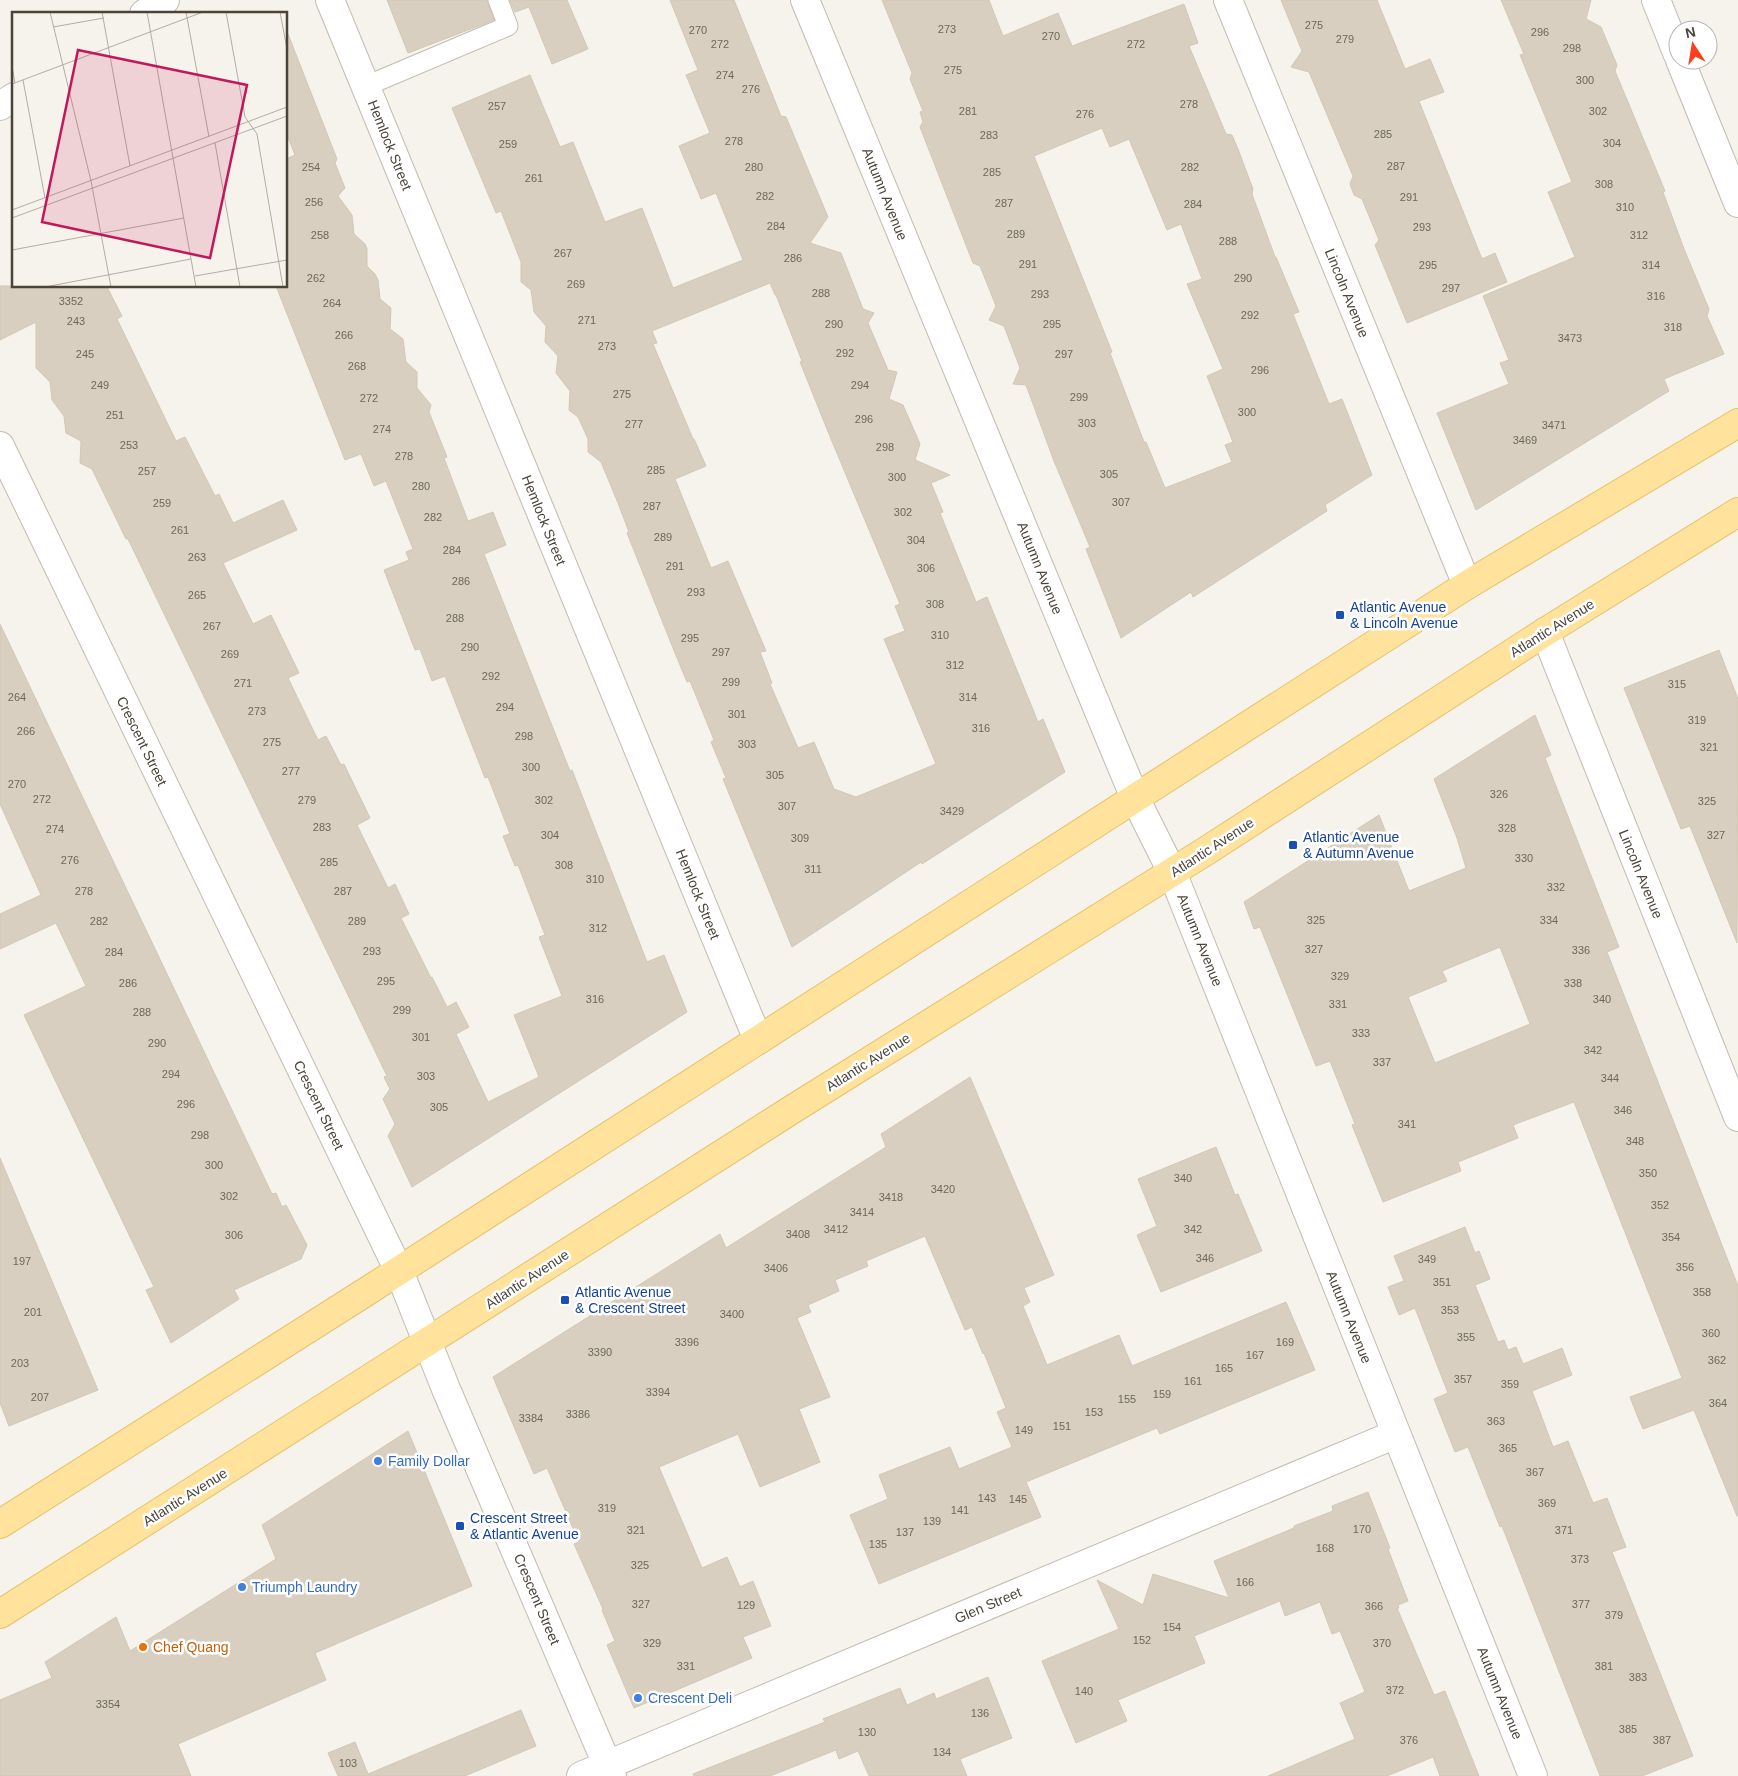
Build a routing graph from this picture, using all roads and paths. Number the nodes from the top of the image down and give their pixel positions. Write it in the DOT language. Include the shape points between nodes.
graph roads {
  1 [pos="165,0"];
  2 [pos="330,0"];
  3 [pos="498,0"];
  4 [pos="805,0"];
  5 [pos="1228,0"];
  6 [pos="1656,0"];
  7 [pos="147,12"];
  8 [pos="1668,30"];
  9 [pos="1684,70"];
  10 [pos="366,86"];
  11 [pos="12,98"];
  12 [pos="0,106"];
  13 [pos="1738,203"];
  14 [pos="1738,423"];
  15 [pos="0,446"];
  16 [pos="1738,512"];
  17 [pos="1467,585"];
  18 [pos="1545,632"];
  19 [pos="1135,798"];
  20 [pos="1172,872"];
  21 [pos="758,1040"];
  22 [pos="1738,1117"];
  23 [pos="399,1271"];
  24 [pos="428,1342"];
  25 [pos="1396,1434"];
  26 [pos="0,1524"];
  27 [pos="0,1614"];
  28 [pos="609,1771"];
  29 [pos="581,1776"];
  30 [pos="1533,1776"];
  1 -- 7 [label="street"];
  2 -- 10 [label="street, Hemlock Street"];
  3 -- 10 [label="lane" via="508,26"];
  4 -- 19 [label="street, Autumn Avenue"];
  5 -- 17 [label="street, Lincoln Avenue"];
  6 -- 8 [label="street"];
  9 -- 13 [label="street"];
  10 -- 21 [label="street, Hemlock Street"];
  11 -- 12 [label="street"];
  14 -- 17 [label="main road"];
  15 -- 23 [label="street, Crescent Street"];
  16 -- 18 [label="main road, Atlantic Avenue"];
  17 -- 19 [label="main road"];
  18 -- 20 [label="main road, Atlantic Avenue"];
  18 -- 22 [label="street, Lincoln Avenue"];
  19 -- 20 [label="street, Autumn Avenue"];
  19 -- 21 [label="main road"];
  20 -- 24 [label="main road, Atlantic Avenue"];
  20 -- 25 [label="street, Autumn Avenue"];
  21 -- 23 [label="main road"];
  23 -- 24 [label="street, Crescent Street"];
  23 -- 26 [label="main road"];
  24 -- 27 [label="main road, Atlantic Avenue"];
  24 -- 28 [label="street, Crescent Street"];
  25 -- 28 [label="street, Glen Street"];
  25 -- 30 [label="street, Autumn Avenue"];
  28 -- 29 [label="street, Glen Street"];
}
